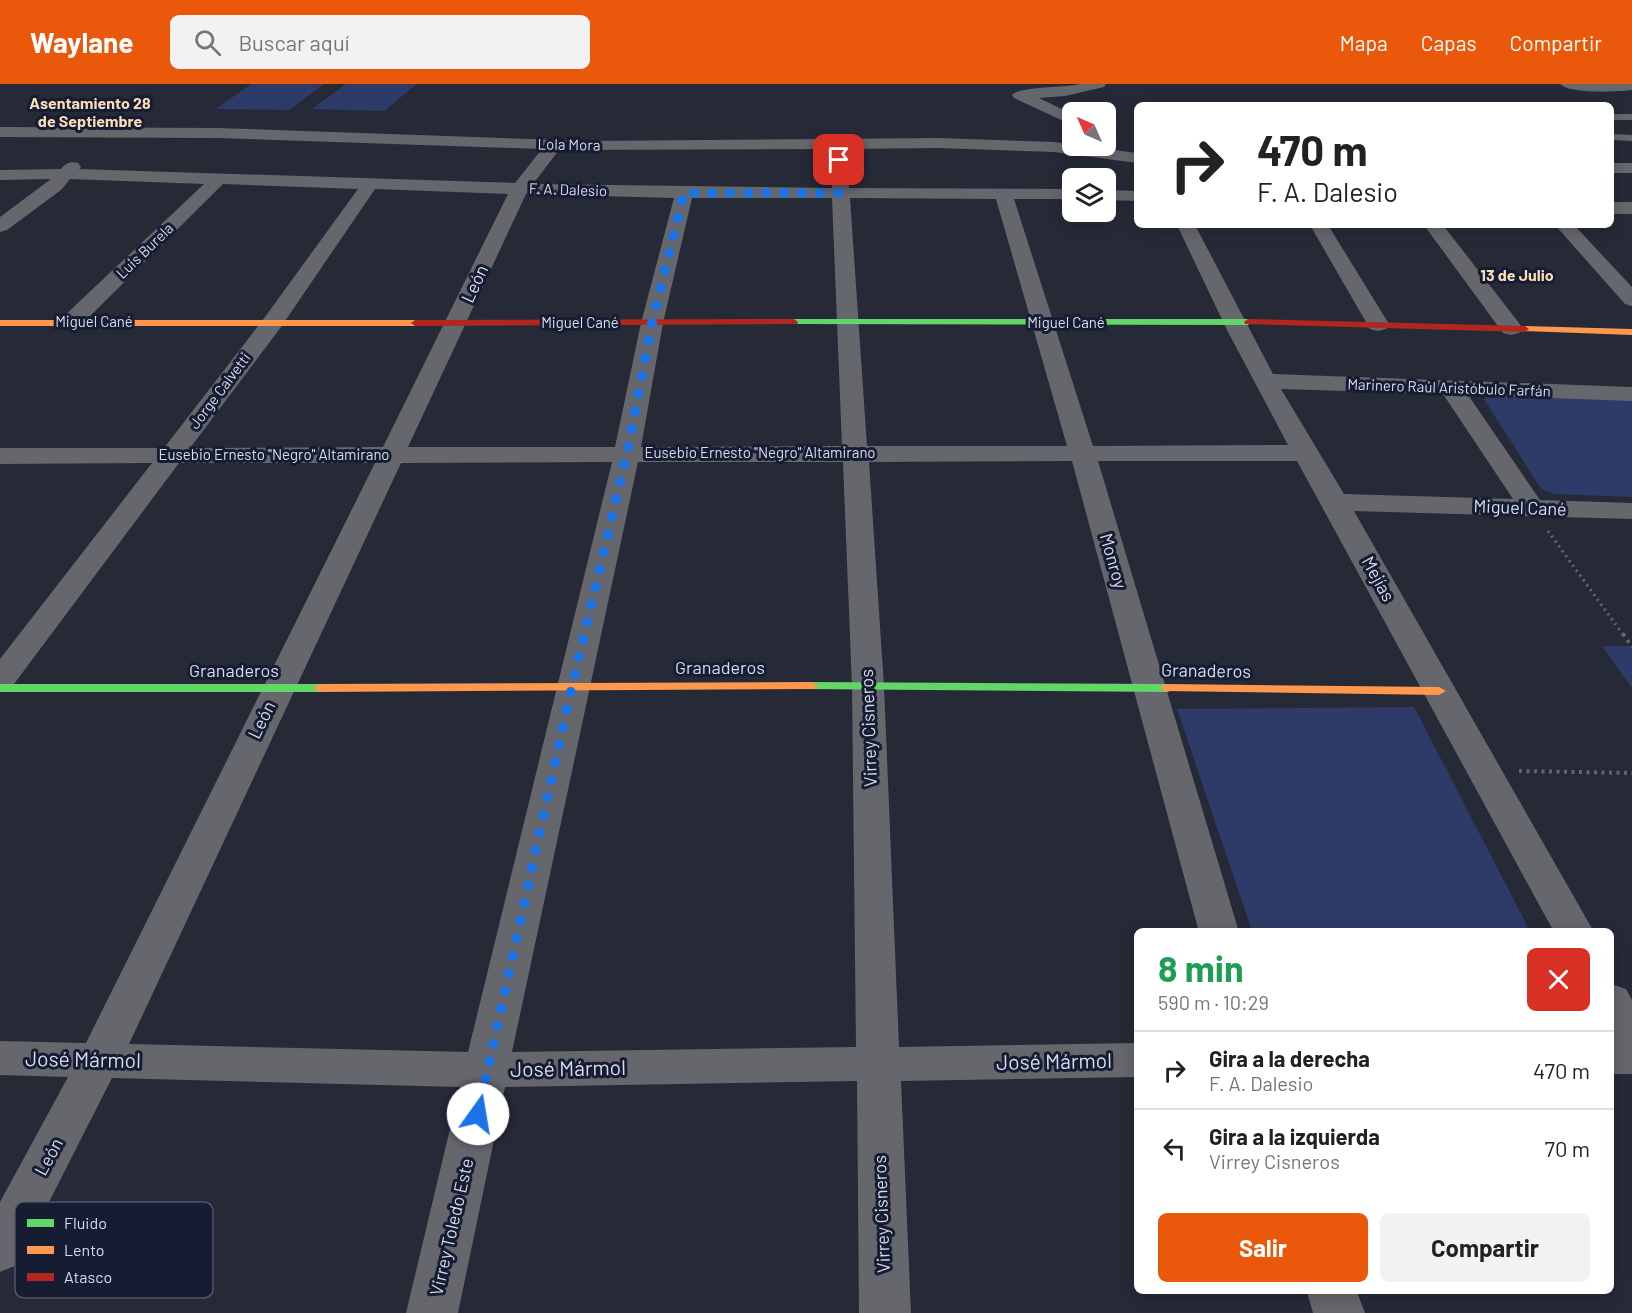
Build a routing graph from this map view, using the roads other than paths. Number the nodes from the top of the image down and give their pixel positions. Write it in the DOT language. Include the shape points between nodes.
graph roads {
  1 [pos="1099,84"];
  2 [pos="1567,84"];
  3 [pos="1632,86"];
  4 [pos="1014,89"];
  5 [pos="1062,115"];
  6 [pos="1614,117"];
  7 [pos="1632,117"];
  8 [pos="118,131"];
  9 [pos="0,132"];
  10 [pos="1614,137"];
  11 [pos="1632,138"];
  12 [pos="838,144"];
  13 [pos="1116,144"];
  14 [pos="100,146"];
  15 [pos="554,146"];
  16 [pos="1134,156"];
  17 [pos="1134,158"];
  18 [pos="81,160"];
  19 [pos="1614,168"];
  20 [pos="1632,168"];
  21 [pos="63,174"];
  22 [pos="0,175"];
  23 [pos="219,179"];
  24 [pos="370,184"];
  25 [pos="520,188"];
  26 [pos="684,193"];
  27 [pos="841,193"];
  28 [pos="1003,193"];
  29 [pos="1062,194"];
  30 [pos="1116,195"];
  31 [pos="1134,196"];
  32 [pos="1614,208"];
  33 [pos="1632,208"];
  34 [pos="0,226"];
  35 [pos="1187,228"];
  36 [pos="1320,228"];
  37 [pos="1435,228"];
  38 [pos="1567,228"];
  39 [pos="1632,300"];
  40 [pos="71,322"];
  41 [pos="273,322"];
  42 [pos="458,322"];
  43 [pos="1233,322"];
  44 [pos="0,323"];
  45 [pos="652,323"];
  46 [pos="847,323"];
  47 [pos="1041,323"];
  48 [pos="1378,324"];
  49 [pos="1511,328"];
  50 [pos="1632,332"];
  51 [pos="1266,381"];
  52 [pos="1451,388"];
  53 [pos="1632,394"];
  54 [pos="1082,452"];
  55 [pos="627,453"];
  56 [pos="855,453"];
  57 [pos="1305,453"];
  58 [pos="172,455"];
  59 [pos="392,455"];
  60 [pos="0,456"];
  61 [pos="1335,502"];
  62 [pos="1532,508"];
  63 [pos="1632,511"];
  64 [pos="0,681"];
  65 [pos="573,686"];
  66 [pos="868,686"];
  67 [pos="0,688"];
  68 [pos="1149,688"];
  69 [pos="277,689"];
  70 [pos="1439,691"];
  71 [pos="1218,928"];
  72 [pos="1572,928"];
  73 [pos="1614,1005"];
  74 [pos="1632,1038"];
  75 [pos="1614,1057"];
  76 [pos="1632,1057"];
  77 [pos="0,1058"];
  78 [pos="100,1059"];
  79 [pos="1134,1060"];
  80 [pos="877,1065"];
  81 [pos="488,1070"];
  82 [pos="25,1202"];
  83 [pos="15,1221"];
  84 [pos="0,1250"];
  85 [pos="1333,1294"];
  86 [pos="432,1313"];
  87 [pos="885,1313"];
  88 [pos="1339,1313"];
  1 -- 4 [label="street" via="1065,92"];
  2 -- 3 [label="street"];
  4 -- 5 [label="street"];
  6 -- 7 [label="lane"];
  8 -- 9 [label="street, Lola Mora"];
  8 -- 14 [label="street"];
  8 -- 15 [label="street, Lola Mora"];
  10 -- 11 [label="lane"];
  12 -- 15 [label="street, Lola Mora"];
  12 -- 17 [label="street, Lola Mora" via="1054,147"];
  12 -- 27 [label="street, Virrey Cisneros"];
  13 -- 16 [label="street"];
  15 -- 25 [label="street, León"];
  18 -- 21 [label="street"];
  19 -- 20 [label="street"];
  21 -- 22 [label="street, F. A. Dalesio"];
  21 -- 23 [label="street, F. A. Dalesio"];
  21 -- 34 [label="street" via="55,186"];
  23 -- 24 [label="street, F. A. Dalesio"];
  23 -- 40 [label="street, Luis Burela"];
  24 -- 25 [label="street, F. A. Dalesio"];
  24 -- 41 [label="street, Jorge Calvetti"];
  25 -- 26 [label="street, F. A. Dalesio"];
  25 -- 42 [label="street, León"];
  26 -- 27 [label="street, F. A. Dalesio"];
  26 -- 45 [label="street, Virrey Toledo Este"];
  27 -- 28 [label="street, F. A. Dalesio"];
  27 -- 46 [label="street, Virrey Cisneros"];
  28 -- 29 [label="street, F. A. Dalesio"];
  28 -- 47 [label="street, Monroy"];
  30 -- 31 [label="street"];
  32 -- 33 [label="street"];
  35 -- 43 [label="street, Mejías"];
  36 -- 48 [label="street"];
  37 -- 49 [label="street"];
  38 -- 39 [label="street"];
  40 -- 41 [label="street, Miguel Cané"];
  40 -- 44 [label="street, Miguel Cané"];
  41 -- 42 [label="street, Miguel Cané"];
  41 -- 58 [label="street, Jorge Calvetti"];
  42 -- 45 [label="street, Miguel Cané"];
  42 -- 59 [label="street, León"];
  43 -- 47 [label="street, Miguel Cané"];
  43 -- 48 [label="street, Miguel Cané"];
  43 -- 51 [label="street, Mejías"];
  45 -- 46 [label="street, Miguel Cané"];
  45 -- 55 [label="street, Virrey Toledo Este"];
  46 -- 47 [label="street, Miguel Cané"];
  46 -- 56 [label="street, Virrey Cisneros"];
  47 -- 54 [label="street, Monroy"];
  48 -- 49 [label="street, Miguel Cané"];
  49 -- 50 [label="street, Miguel Cané"];
  51 -- 52 [label="street, Marinero Raúl Aristóbulo Farfán"];
  51 -- 57 [label="street, Mejías"];
  52 -- 53 [label="street, Marinero Raúl Aristóbulo Farfán"];
  52 -- 62 [label="street"];
  54 -- 56 [label="street, Eusebio Ernesto \"Negro\" Altamirano"];
  54 -- 57 [label="street, Eusebio Ernesto \"Negro\" Altamirano"];
  54 -- 68 [label="street, Monroy"];
  55 -- 56 [label="street, Eusebio Ernesto \"Negro\" Altamirano"];
  55 -- 59 [label="street, Eusebio Ernesto \"Negro\" Altamirano"];
  55 -- 65 [label="street, Virrey Toledo Este"];
  56 -- 66 [label="street, Virrey Cisneros"];
  57 -- 61 [label="street, Mejías"];
  58 -- 59 [label="street, Eusebio Ernesto \"Negro\" Altamirano"];
  58 -- 60 [label="street, Eusebio Ernesto \"Negro\" Altamirano"];
  58 -- 64 [label="street, Jorge Calvetti"];
  59 -- 69 [label="street, León"];
  61 -- 62 [label="street, Miguel Cané"];
  61 -- 70 [label="street, Mejías"];
  62 -- 63 [label="street, Miguel Cané"];
  65 -- 66 [label="street, Granaderos"];
  65 -- 69 [label="street, Granaderos"];
  65 -- 81 [label="street, Virrey Toledo Este"];
  66 -- 68 [label="street, Granaderos"];
  66 -- 80 [label="street, Virrey Cisneros"];
  67 -- 69 [label="street, Granaderos"];
  68 -- 70 [label="street, Granaderos"];
  68 -- 71 [label="street, Monroy"];
  69 -- 78 [label="street, León"];
  70 -- 72 [label="street, Mejías"];
  73 -- 74 [label="street"];
  75 -- 76 [label="street"];
  77 -- 78 [label="street, José Mármol"];
  78 -- 81 [label="street, José Mármol"];
  78 -- 82 [label="street, León"];
  79 -- 80 [label="street, José Mármol"];
  80 -- 81 [label="street, José Mármol"];
  80 -- 87 [label="street, Virrey Cisneros"];
  81 -- 86 [label="street, Virrey Toledo Este"];
  83 -- 84 [label="street, León"];
  85 -- 88 [label="street"];
}
